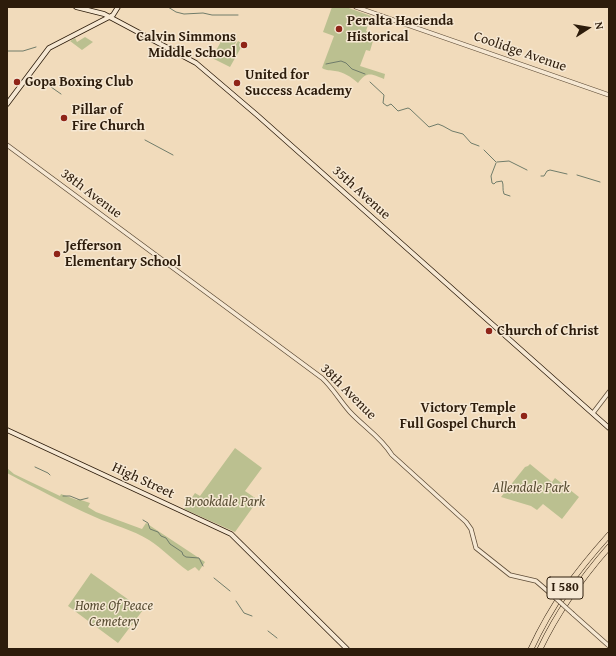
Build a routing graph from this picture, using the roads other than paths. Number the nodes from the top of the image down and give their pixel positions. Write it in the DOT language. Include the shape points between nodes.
graph roads {
  1 [pos="76,7"];
  2 [pos="118,7"];
  3 [pos="356,7"];
  4 [pos="109,17"];
  5 [pos="609,95"];
  6 [pos="7,104"];
  7 [pos="7,145"];
  8 [pos="609,392"];
  9 [pos="593,413"];
  10 [pos="609,428"];
  11 [pos="7,430"];
  12 [pos="609,535"];
  13 [pos="609,548"];
  14 [pos="609,646"];
  15 [pos="347,649"];
  16 [pos="531,649"];
  17 [pos="540,649"];
  1 -- 4 [label="main road, 35th Avenue"];
  2 -- 4 [label="main road"];
  3 -- 5 [label="street, Coolidge Avenue"];
  4 -- 6 [label="main road" via="49,48"];
  4 -- 9 [label="main road, 35th Avenue" via="200,66"];
  7 -- 14 [label="street, 38th Avenue, bridge" via="322,378 350,413 383,441 392,455 466,522 471,529 476,548 510,574 536,581"];
  8 -- 9 [label="street"];
  9 -- 10 [label="main road, 35th Avenue"];
  11 -- 15 [label="main road, High Street" via="231,534"];
  12 -- 16 [label="highway, I 580" via="559,597"];
  13 -- 17 [label="highway, I 580" via="566,602"];
}
